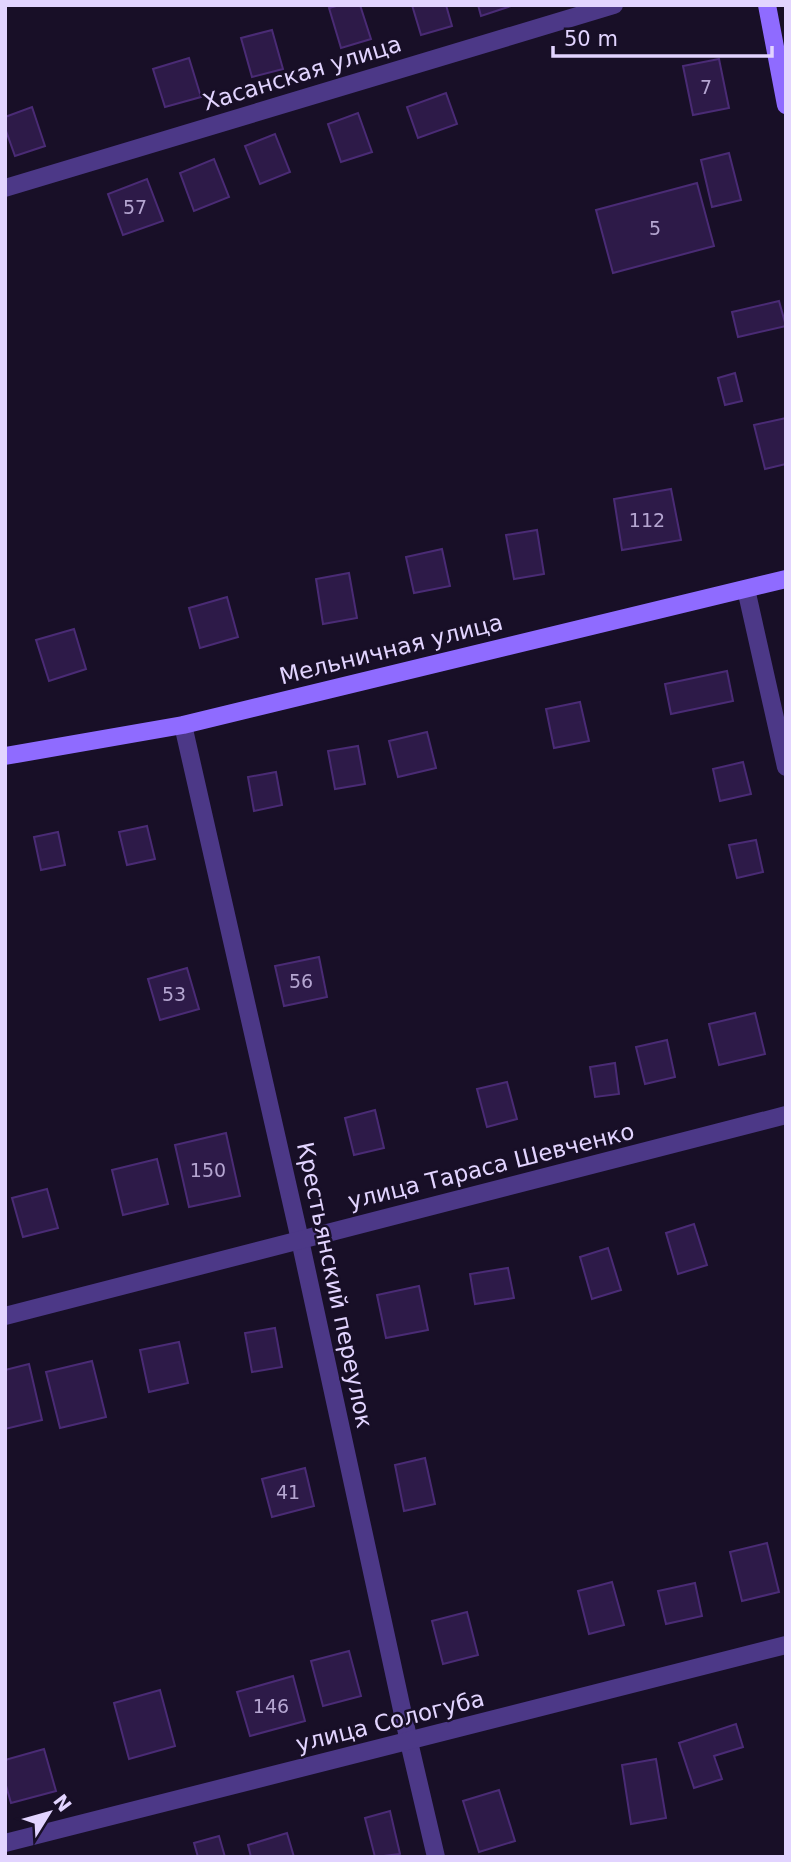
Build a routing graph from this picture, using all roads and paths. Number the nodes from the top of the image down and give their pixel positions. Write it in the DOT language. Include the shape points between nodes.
graph roads {
  1 [pos="614,5"];
  2 [pos="767,5"];
  3 [pos="786,105"];
  4 [pos="5,188"];
  5 [pos="786,579"];
  6 [pos="746,589"];
  7 [pos="183,725"];
  8 [pos="5,756"];
  9 [pos="786,767"];
  10 [pos="786,1115"];
  11 [pos="300,1240"];
  12 [pos="5,1316"];
  13 [pos="786,1646"];
  14 [pos="409,1742"];
  15 [pos="5,1843"];
  16 [pos="436,1857"];
  1 -- 4 [label="street, Хасанская улица"];
  2 -- 3 [label="main road"];
  5 -- 6 [label="main road, Мельничная улица"];
  6 -- 7 [label="main road, Мельничная улица"];
  6 -- 9 [label="street"];
  7 -- 8 [label="main road, Мельничная улица"];
  7 -- 11 [label="street, Крестьянский переулок"];
  10 -- 11 [label="street, улица Тараса Шевченко"];
  11 -- 12 [label="street, улица Тараса Шевченко"];
  11 -- 14 [label="street, Крестьянский переулок"];
  13 -- 14 [label="street, улица Сологуба"];
  14 -- 15 [label="street, улица Сологуба"];
  14 -- 16 [label="street, Крестьянский переулок"];
}
